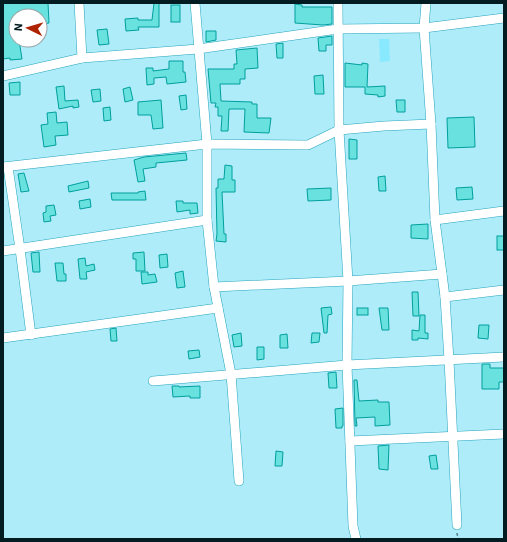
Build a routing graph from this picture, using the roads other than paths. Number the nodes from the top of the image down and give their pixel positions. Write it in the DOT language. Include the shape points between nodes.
graph roads {
  1 [pos="79,3"];
  2 [pos="195,3"];
  3 [pos="338,3"];
  4 [pos="426,3"];
  5 [pos="504,18"];
  6 [pos="424,28"];
  7 [pos="338,29"];
  8 [pos="198,49"];
  9 [pos="82,58"];
  10 [pos="3,76"];
  11 [pos="431,124"];
  12 [pos="339,130"];
  13 [pos="207,144"];
  14 [pos="6,167"];
  15 [pos="504,212"];
  16 [pos="207,220"];
  17 [pos="435,220"];
  18 [pos="20,249"];
  19 [pos="3,251"];
  20 [pos="442,274"];
  21 [pos="348,281"];
  22 [pos="214,287"];
  23 [pos="504,290"];
  24 [pos="445,297"];
  25 [pos="218,308"];
  26 [pos="31,335"];
  27 [pos="3,338"];
  28 [pos="504,357"];
  29 [pos="449,360"];
  30 [pos="347,365"];
  31 [pos="231,374"];
  32 [pos="153,380"];
  33 [pos="504,434"];
  34 [pos="452,437"];
  35 [pos="350,440"];
  36 [pos="239,481"];
  37 [pos="457,525"];
  38 [pos="356,539"];
  1 -- 9 [label="street"];
  2 -- 8 [label="street"];
  3 -- 7 [label="street"];
  4 -- 6 [label="street"];
  5 -- 6 [label="street"];
  6 -- 7 [label="street"];
  6 -- 11 [label="street"];
  7 -- 8 [label="street"];
  7 -- 12 [label="street"];
  8 -- 9 [label="street"];
  8 -- 13 [label="street"];
  9 -- 10 [label="street"];
  11 -- 12 [label="street"];
  11 -- 17 [label="street"];
  12 -- 13 [label="street" via="308,145"];
  12 -- 21 [label="street"];
  13 -- 14 [label="street"];
  13 -- 16 [label="street"];
  14 -- 18 [label="street"];
  15 -- 17 [label="street"];
  16 -- 18 [label="street"];
  16 -- 22 [label="street"];
  17 -- 20 [label="street"];
  18 -- 19 [label="street"];
  18 -- 26 [label="street"];
  20 -- 21 [label="street"];
  20 -- 24 [label="street"];
  21 -- 22 [label="street"];
  21 -- 30 [label="street"];
  22 -- 25 [label="street"];
  23 -- 24 [label="street"];
  24 -- 29 [label="street"];
  25 -- 26 [label="street"];
  25 -- 31 [label="street"];
  26 -- 27 [label="street"];
  28 -- 29 [label="street"];
  29 -- 30 [label="street"];
  29 -- 34 [label="street"];
  30 -- 31 [label="street"];
  30 -- 35 [label="street"];
  31 -- 32 [label="street"];
  31 -- 36 [label="street"];
  33 -- 34 [label="street"];
  34 -- 35 [label="street"];
  34 -- 37 [label="street"];
  35 -- 38 [label="street" via="353,526"];
}
